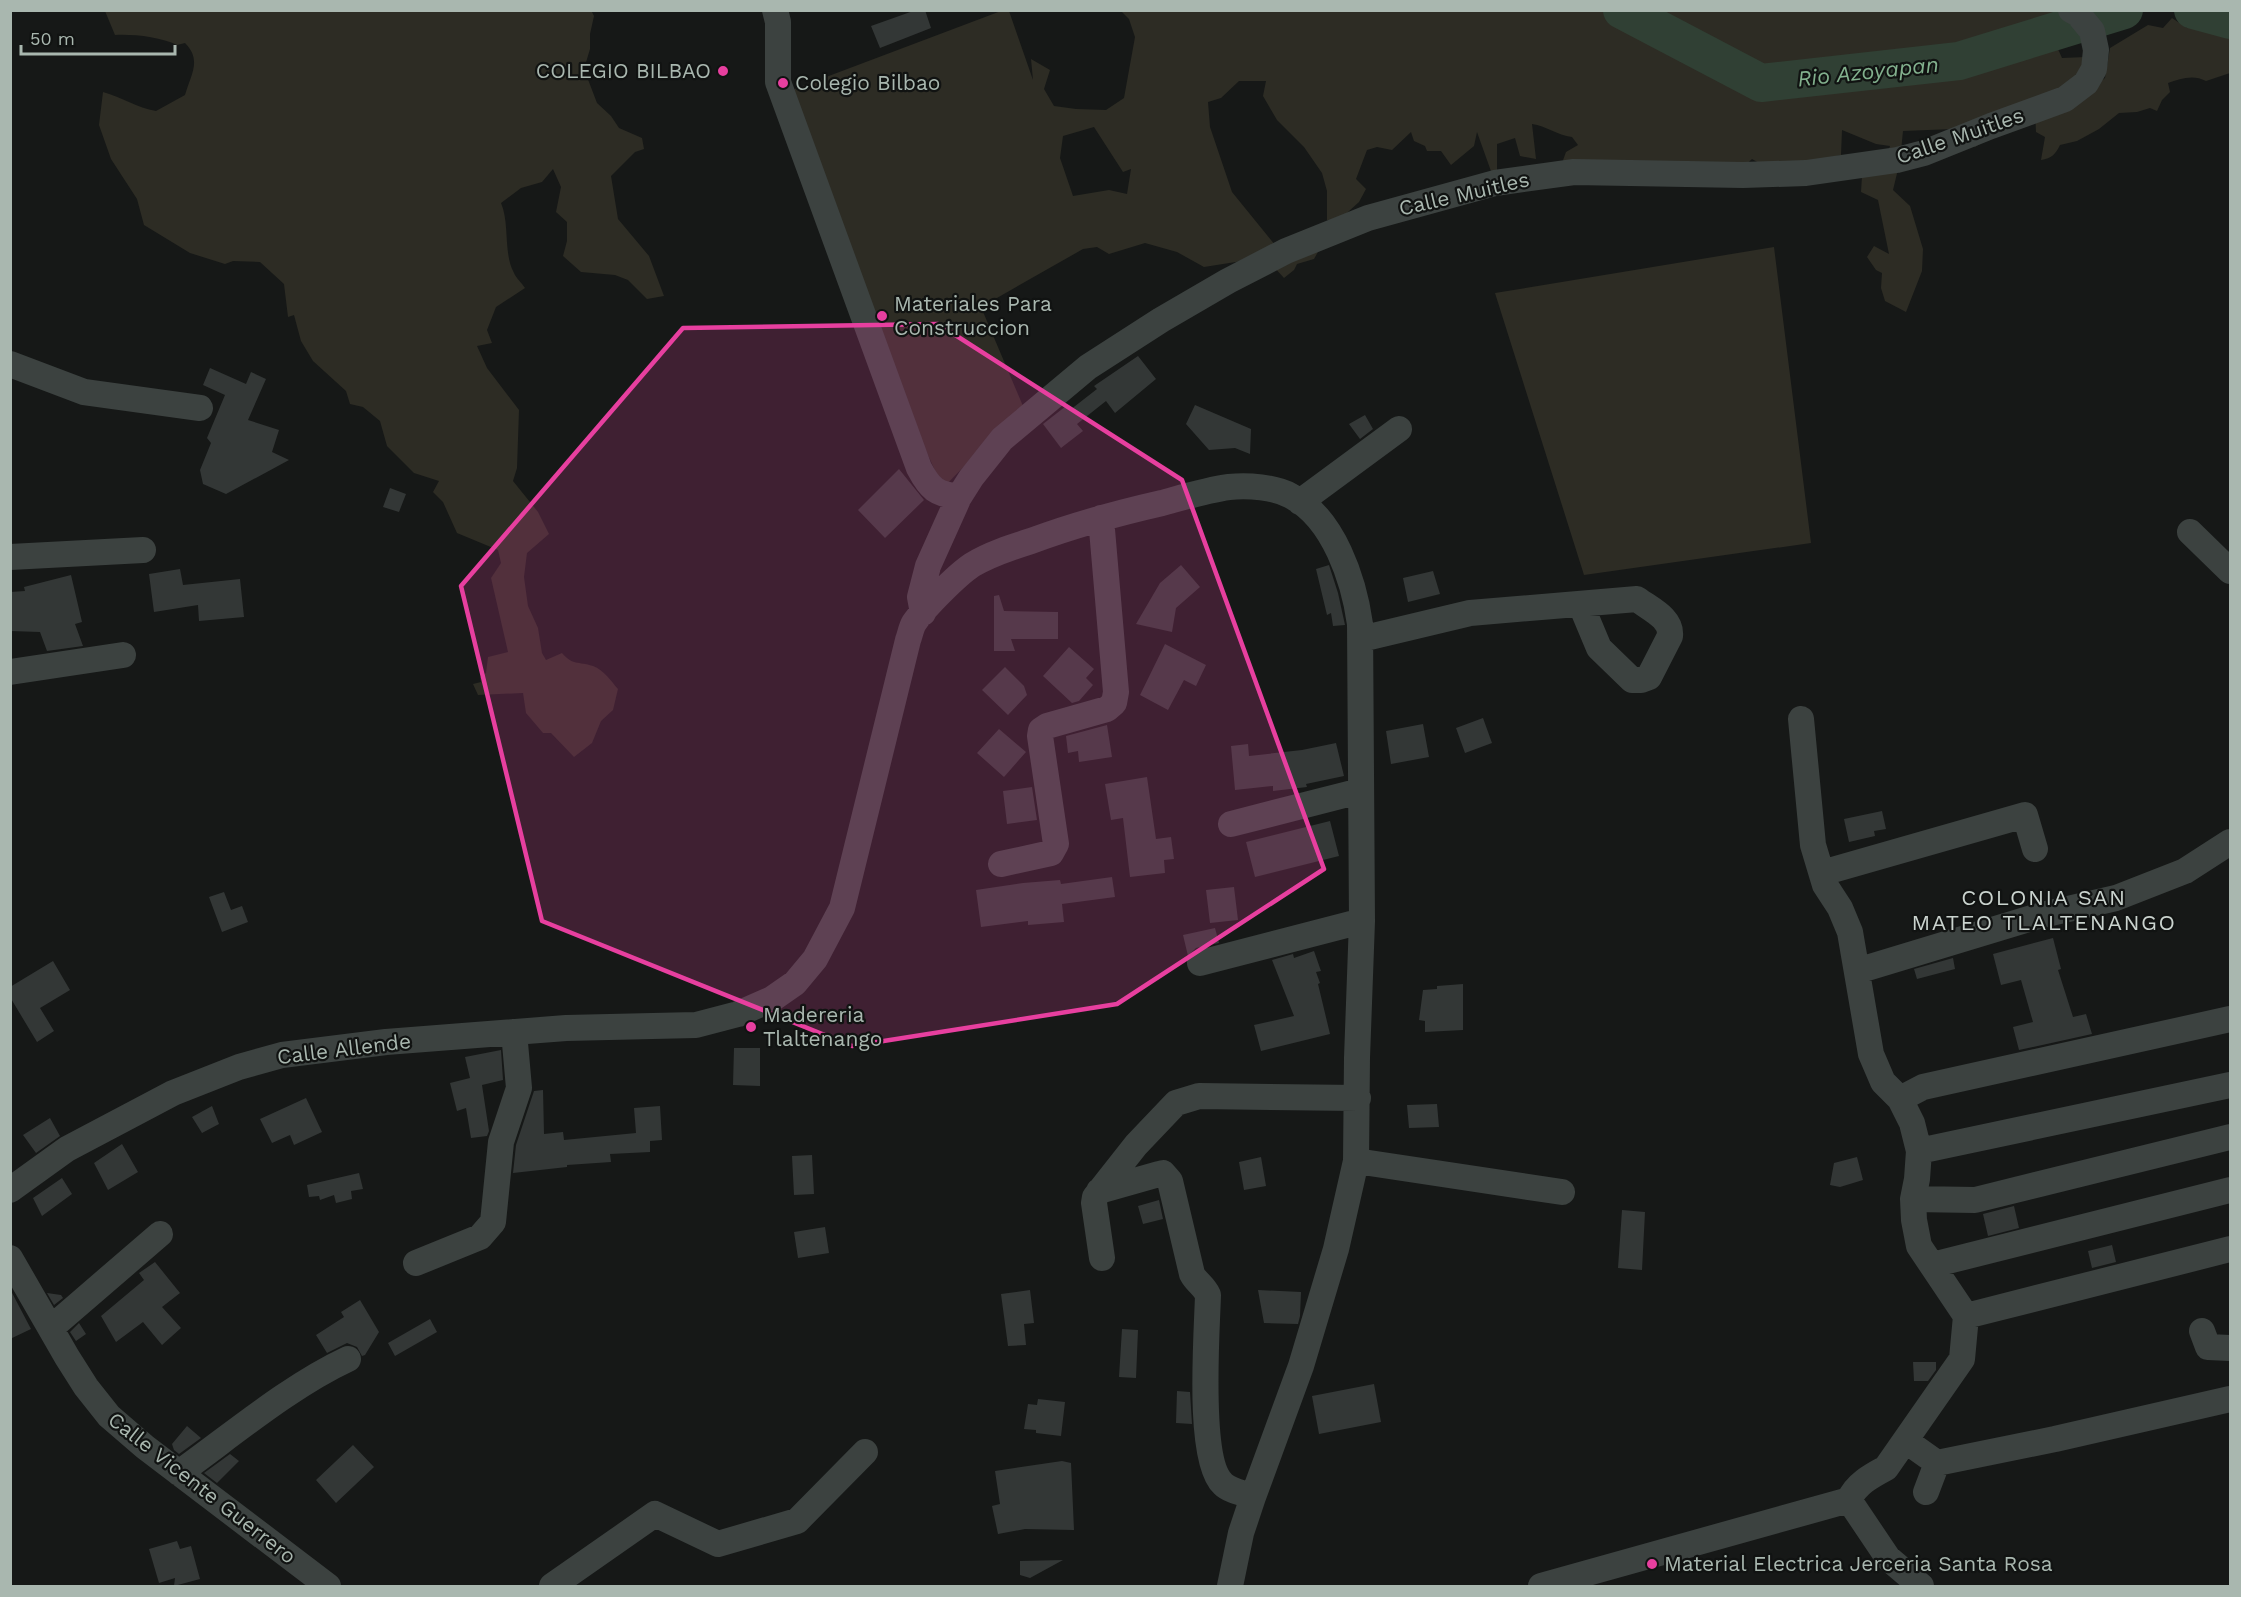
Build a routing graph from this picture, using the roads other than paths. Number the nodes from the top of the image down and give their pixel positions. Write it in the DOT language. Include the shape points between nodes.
graph roads {
  1 [pos="775,10"];
  2 [pos="2074,12"];
  3 [pos="10,364"];
  4 [pos="200,408"];
  5 [pos="1399,429"];
  6 [pos="959,497"];
  7 [pos="1300,502"];
  8 [pos="1101,518"];
  9 [pos="2190,532"];
  10 [pos="143,550"];
  11 [pos="10,556"];
  12 [pos="2230,571"];
  13 [pos="1581,605"];
  14 [pos="923,613"];
  15 [pos="1361,639"];
  16 [pos="123,655"];
  17 [pos="10,672"];
  18 [pos="1801,719"];
  19 [pos="1360,791"];
  20 [pos="1231,824"];
  21 [pos="2230,842"];
  22 [pos="2035,849"];
  23 [pos="1001,864"];
  24 [pos="1822,873"];
  25 [pos="1362,921"];
  26 [pos="1200,963"];
  27 [pos="1857,971"];
  28 [pos="2230,1019"];
  29 [pos="514,1032"];
  30 [pos="2230,1085"];
  31 [pos="1358,1098"];
  32 [pos="1900,1099"];
  33 [pos="2230,1137"];
  34 [pos="1918,1151"];
  35 [pos="1356,1161"];
  36 [pos="10,1190"];
  37 [pos="2230,1190"];
  38 [pos="1099,1191"];
  39 [pos="1562,1192"];
  40 [pos="1913,1199"];
  41 [pos="160,1234"];
  42 [pos="2230,1249"];
  43 [pos="10,1258"];
  44 [pos="1102,1258"];
  45 [pos="416,1263"];
  46 [pos="1932,1265"];
  47 [pos="1966,1316"];
  48 [pos="51,1328"];
  49 [pos="2202,1331"];
  50 [pos="2230,1348"];
  51 [pos="348,1359"];
  52 [pos="2230,1399"];
  53 [pos="1906,1441"];
  54 [pos="865,1452"];
  55 [pos="1937,1462"];
  56 [pos="179,1473"];
  57 [pos="1926,1492"];
  58 [pos="1253,1497"];
  59 [pos="1849,1500"];
  60 [pos="1888,1558"];
  61 [pos="328,1587"];
  62 [pos="552,1587"];
  63 [pos="1230,1587"];
  64 [pos="1541,1587"];
  65 [pos="1891,1587"];
  66 [pos="1921,1587"];
  1 -- 6 [label="street" via="778,82 919,468 940,494"];
  2 -- 6 [label="street, Calle Muitles" via="2092,31 2096,50 2094,69 2086,83 2065,99 1924,153 1806,173 1574,172 1495,183 1368,218 1286,251 1228,280 1088,367 1002,439"];
  3 -- 4 [label="street" via="84,392"];
  5 -- 7 [label="street"];
  6 -- 14 [label="street, Calle Muitles" via="928,566 921,590"];
  7 -- 8 [label="street, Calle Allende" via="1270,489 1230,487"];
  7 -- 15 [label="street" via="1330,535 1348,570"];
  8 -- 14 [label="street, Calle Allende" via="975,564"];
  8 -- 23 [label="street" via="1114,703 1107,709 1041,730 1055,849"];
  9 -- 12 [label="street"];
  10 -- 11 [label="street"];
  13 -- 15 [label="street" via="1470,613"];
  14 -- 29 [label="street, Calle Allende" via="908,640 842,908 814,959 795,983 760,1006 710,1023"];
  15 -- 19 [label="street"];
  16 -- 17 [label="street"];
  18 -- 24 [label="street" via="1812,845"];
  19 -- 20 [label="street"];
  19 -- 25 [label="street"];
  21 -- 27 [label="street" via="2186,871 2116,898 2042,915"];
  22 -- 24 [label="street" via="2025,815"];
  24 -- 27 [label="street" via="1850,932"];
  25 -- 26 [label="street"];
  25 -- 31 [label="street"];
  27 -- 32 [label="street" via="1871,1054 1883,1082"];
  28 -- 32 [label="street" via="1923,1088"];
  29 -- 36 [label="street, Calle Allende" via="332,1048 282,1055 239,1067 173,1093 111,1125 67,1149"];
  29 -- 45 [label="street" via="519,1088 501,1142 494,1222 480,1237"];
  30 -- 34 [label="street"];
  31 -- 35 [label="street"];
  31 -- 38 [label="street" via="1189,1098 1176,1103"];
  32 -- 34 [label="street" via="1912,1123"];
  33 -- 40 [label="street" via="1975,1200"];
  34 -- 40 [label="street"];
  35 -- 39 [label="street"];
  35 -- 58 [label="street" via="1336,1248 1301,1366"];
  37 -- 46 [label="street"];
  38 -- 44 [label="street" via="1094,1203"];
  38 -- 58 [label="street" via="1163,1173 1170,1181 1192,1274 1208,1294 1206,1427 1211,1463 1224,1486"];
  40 -- 46 [label="street" via="1919,1246"];
  41 -- 48 [label="street"];
  42 -- 47 [label="street"];
  43 -- 48 [label="street, Calle Vicente Guerrero"];
  46 -- 47 [label="street"];
  47 -- 53 [label="street" via="1962,1359"];
  48 -- 56 [label="street, Calle Vicente Guerrero" via="86,1387 109,1416"];
  49 -- 50 [label="street" via="2208,1347"];
  51 -- 56 [label="street" via="286,1396"];
  52 -- 55 [label="street"];
  53 -- 55 [label="street"];
  53 -- 59 [label="street" via="1886,1468 1854,1489"];
  54 -- 62 [label="street" via="797,1521 718,1544 655,1514"];
  55 -- 57 [label="street"];
  56 -- 61 [label="street, Calle Vicente Guerrero"];
  58 -- 63 [label="street"];
  59 -- 60 [label="street"];
  59 -- 64 [label="street"];
  60 -- 65 [label="street"];
  60 -- 66 [label="street"];
}
